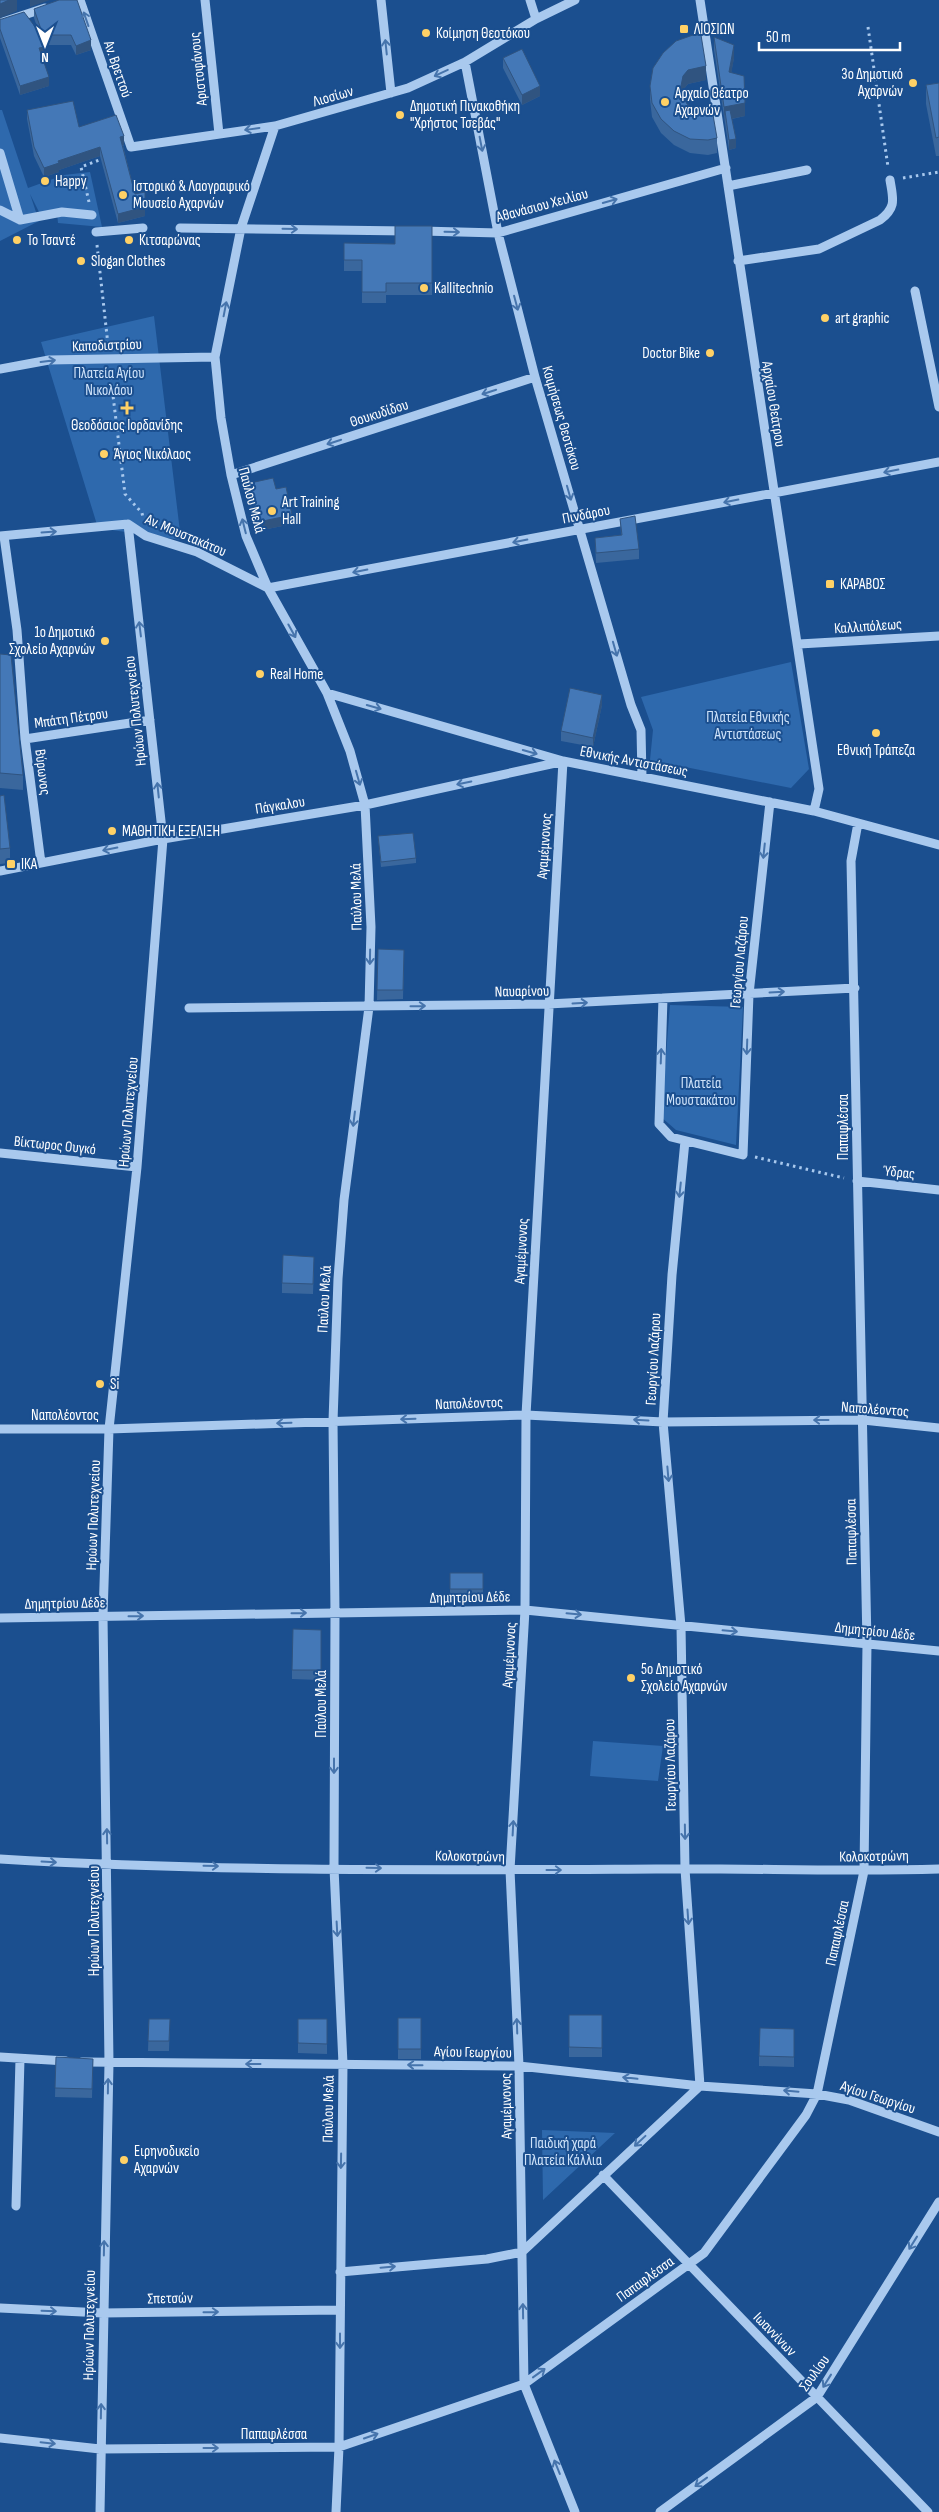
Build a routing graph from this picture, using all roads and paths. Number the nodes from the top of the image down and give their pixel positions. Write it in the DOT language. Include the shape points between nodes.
graph roads {
  1 [pos="80,0"];
  2 [pos="205,0"];
  3 [pos="381,0"];
  4 [pos="530,0"];
  5 [pos="576,0"];
  6 [pos="700,0"];
  7 [pos="54,5"];
  8 [pos="536,19"];
  9 [pos="0,23"];
  10 [pos="868,27"];
  11 [pos="465,62"];
  12 [pos="391,93"];
  13 [pos="275,126"];
  14 [pos="219,134"];
  15 [pos="131,147"];
  16 [pos="0,152"];
  17 [pos="106,157"];
  18 [pos="81,167"];
  19 [pos="726,168"];
  20 [pos="807,170"];
  21 [pos="939,172"];
  22 [pos="890,180"];
  23 [pos="728,186"];
  24 [pos="0,210"];
  25 [pos="92,215"];
  26 [pos="20,220"];
  27 [pos="143,228"];
  28 [pos="180,228"];
  29 [pos="241,228"];
  30 [pos="96,232"];
  31 [pos="498,233"];
  32 [pos="738,261"];
  33 [pos="915,290"];
  34 [pos="215,357"];
  35 [pos="0,369"];
  36 [pos="535,378"];
  37 [pos="937,393"];
  38 [pos="939,407"];
  39 [pos="939,462"];
  40 [pos="231,475"];
  41 [pos="774,493"];
  42 [pos="128,524"];
  43 [pos="580,530"];
  44 [pos="2,536"];
  45 [pos="268,588"];
  46 [pos="939,636"];
  47 [pos="799,644"];
  48 [pos="327,693"];
  49 [pos="150,720"];
  50 [pos="25,739"];
  51 [pos="563,761"];
  52 [pos="642,777"];
  53 [pos="770,802"];
  54 [pos="365,805"];
  55 [pos="814,811"];
  56 [pos="858,823"];
  57 [pos="163,839"];
  58 [pos="939,845"];
  59 [pos="41,863"];
  60 [pos="0,871"];
  61 [pos="855,988"];
  62 [pos="749,994"];
  63 [pos="662,998"];
  64 [pos="548,1004"];
  65 [pos="369,1007"];
  66 [pos="189,1008"];
  67 [pos="685,1141"];
  68 [pos="0,1153"];
  69 [pos="744,1155"];
  70 [pos="137,1168"];
  71 [pos="857,1181"];
  72 [pos="939,1190"];
  73 [pos="526,1415"];
  74 [pos="863,1420"];
  75 [pos="332,1421"];
  76 [pos="663,1422"];
  77 [pos="939,1428"];
  78 [pos="0,1429"];
  79 [pos="109,1429"];
  80 [pos="525,1610"];
  81 [pos="335,1613"];
  82 [pos="103,1616"];
  83 [pos="0,1618"];
  84 [pos="681,1626"];
  85 [pos="867,1644"];
  86 [pos="939,1651"];
  87 [pos="0,1859"];
  88 [pos="107,1865"];
  89 [pos="334,1868"];
  90 [pos="685,1869"];
  91 [pos="939,1869"];
  92 [pos="510,1870"];
  93 [pos="864,1871"];
  94 [pos="0,2058"];
  95 [pos="20,2059"];
  96 [pos="109,2063"];
  97 [pos="342,2064"];
  98 [pos="519,2066"];
  99 [pos="700,2086"];
  100 [pos="817,2094"];
  101 [pos="939,2132"];
  102 [pos="603,2175"];
  103 [pos="939,2202"];
  104 [pos="16,2206"];
  105 [pos="522,2252"];
  106 [pos="689,2264"];
  107 [pos="340,2272"];
  108 [pos="0,2308"];
  109 [pos="340,2310"];
  110 [pos="103,2313"];
  111 [pos="524,2384"];
  112 [pos="817,2397"];
  113 [pos="0,2438"];
  114 [pos="339,2448"];
  115 [pos="100,2449"];
  116 [pos="100,2512"];
  117 [pos="336,2512"];
  118 [pos="575,2512"];
  119 [pos="660,2512"];
  120 [pos="928,2512"];
  15 -- 1 [label="street, Αν. Βρεττού, one-way"];
  2 -- 14 [label="street, Αριστοφάνους"];
  12 -- 3 [label="street, one-way"];
  4 -- 8 [label="street"];
  5 -- 8 [label="street, Λιοσίων"];
  6 -- 19 [label="street, Αρχαίου Θεάτρου"];
  7 -- 9 [label="street"];
  8 -- 11 [label="street, Λιοσίων"];
  10 -- 22 [label="path"];
  11 -- 12 [label="street, Λιοσίων, one-way"];
  11 -- 31 [label="street, Κοιμήσεως Θεοτόκου, one-way"];
  12 -- 13 [label="street, Λιοσίων"];
  13 -- 14 [label="street, Λιοσίων, one-way"];
  13 -- 29 [label="street, Παύλου Μελά"];
  14 -- 15 [label="street, Λιοσίων"];
  16 -- 26 [label="street"];
  17 -- 18 [label="path"];
  19 -- 23 [label="street, Αρχαίου Θεάτρου"];
  31 -- 19 [label="street, Αθανάσιου Χειλίου, one-way"];
  20 -- 23 [label="street"];
  21 -- 22 [label="path"];
  22 -- 32 [label="street" via="894,202 888,214 880,220 819,249"];
  23 -- 32 [label="street, Αρχαίου Θεάτρου"];
  24 -- 26 [label="street"];
  25 -- 26 [label="street" via="62,212"];
  27 -- 30 [label="street"];
  28 -- 29 [label="street, Αθανάσιου Χειλίου"];
  29 -- 31 [label="street, Αθανάσιου Χειλίου, one-way"];
  34 -- 29 [label="street, Παύλου Μελά, one-way"];
  31 -- 36 [label="street, Κοιμήσεως Θεοτόκου, one-way"];
  32 -- 41 [label="street, Αρχαίου Θεάτρου"];
  33 -- 37 [label="street"];
  35 -- 34 [label="street, Καποδιστρίου, one-way" via="49,360"];
  34 -- 40 [label="street, Παύλου Μελά"];
  36 -- 40 [label="street, Θουκυδίδου, one-way"];
  36 -- 43 [label="street, Κοιμήσεως Θεοτόκου, one-way"];
  37 -- 38 [label="street"];
  39 -- 41 [label="street, Πινδάρου, one-way"];
  45 -- 40 [label="street, Παύλου Μελά, one-way" via="246,536"];
  41 -- 43 [label="street, Πινδάρου, one-way"];
  41 -- 47 [label="street, Αρχαίου Θεάτρου"];
  44 -- 42 [label="street, Αν. Μουστακάτου, one-way"];
  42 -- 45 [label="street, Αν. Μουστακάτου" via="146,536 197,552"];
  49 -- 42 [label="street, Ηρώων Πολυτεχνείου, one-way"];
  43 -- 45 [label="street, Πινδάρου, one-way"];
  43 -- 52 [label="street, Κοιμήσεως Θεοτόκου, one-way" via="641,730"];
  44 -- 50 [label="street, Βύρωνος" via="17,630"];
  45 -- 48 [label="street, Παύλου Μελά, one-way"];
  46 -- 47 [label="street, Καλλιπόλεως"];
  47 -- 55 [label="street, Αρχαίου Θεάτρου" via="819,789"];
  48 -- 51 [label="street, Εθνικής Αντιστάσεως, one-way"];
  48 -- 54 [label="street, Παύλου Μελά, one-way" via="350,751"];
  49 -- 50 [label="street, Μπάτη Πέτρου"];
  57 -- 49 [label="street, Ηρώων Πολυτεχνείου, one-way"];
  50 -- 59 [label="street, Βύρωνος"];
  51 -- 52 [label="street, Εθνικής Αντιστάσεως"];
  51 -- 54 [label="street, Πάγκαλου, one-way"];
  51 -- 64 [label="street, Αγαμέμνονος"];
  52 -- 53 [label="street, Εθνικής Αντιστάσεως"];
  53 -- 55 [label="street, Εθνικής Αντιστάσεως"];
  53 -- 62 [label="street, Γεωργίου Λαζάρου, one-way"];
  54 -- 57 [label="street, Πάγκαλου"];
  54 -- 65 [label="street, Παύλου Μελά, one-way" via="371,927"];
  55 -- 56 [label="street, Εθνικής Αντιστάσεως"];
  56 -- 58 [label="street, Εθνικής Αντιστάσεως"];
  56 -- 61 [label="street, Παπαφλέσσα" via="851,861"];
  57 -- 59 [label="street, Πάγκαλου, one-way"];
  57 -- 70 [label="street, Ηρώων Πολυτεχνείου"];
  59 -- 60 [label="street, Πάγκαλου"];
  62 -- 61 [label="street, Ναυαρίνου, one-way"];
  61 -- 71 [label="street, Παπαφλέσσα"];
  62 -- 63 [label="street, Ναυαρίνου"];
  62 -- 69 [label="street, Γεωργίου Λαζάρου, one-way"];
  64 -- 63 [label="street, Ναυαρίνου, one-way"];
  67 -- 63 [label="street, one-way" via="670,1137 659,1124"];
  65 -- 64 [label="street, Ναυαρίνου, one-way"];
  64 -- 73 [label="street, Αγαμέμνονος"];
  65 -- 66 [label="street, Ναυαρίνου"];
  65 -- 75 [label="street, Παύλου Μελά, one-way" via="344,1200"];
  67 -- 69 [label="street"];
  67 -- 76 [label="street, Γεωργίου Λαζάρου, one-way"];
  68 -- 70 [label="street, Βίκτωρος Ουγκό"];
  69 -- 71 [label="path"];
  70 -- 79 [label="street, Ηρώων Πολυτεχνείου"];
  71 -- 72 [label="street, Ύδρας"];
  71 -- 74 [label="street, Παπαφλέσσα"];
  73 -- 75 [label="street, Ναπολέοντος, one-way"];
  76 -- 73 [label="street, Ναπολέοντος, one-way"];
  73 -- 80 [label="street, Αγαμέμνονος"];
  74 -- 76 [label="street, Ναπολέοντος, one-way"];
  74 -- 77 [label="street, Ναπολέοντος"];
  74 -- 85 [label="street, Παπαφλέσσα"];
  75 -- 79 [label="street, Ναπολέοντος, one-way"];
  75 -- 81 [label="street, Παύλου Μελά"];
  76 -- 84 [label="street, Γεωργίου Λαζάρου, one-way"];
  78 -- 79 [label="street, Ναπολέοντος"];
  79 -- 82 [label="street, Ηρώων Πολυτεχνείου"];
  80 -- 81 [label="street, Δημητρίου Δέδε"];
  80 -- 84 [label="street, Δημητρίου Δέδε, one-way" via="638,1619"];
  92 -- 80 [label="street, Αγαμέμνονος, one-way"];
  82 -- 81 [label="street, Δημητρίου Δέδε, one-way"];
  81 -- 89 [label="street, Παύλου Μελά, one-way"];
  82 -- 83 [label="street, Δημητρίου Δέδε"];
  88 -- 82 [label="street, Ηρώων Πολυτεχνείου, one-way"];
  84 -- 85 [label="street, Δημητρίου Δέδε, one-way"];
  84 -- 90 [label="street, Γεωργίου Λαζάρου, one-way"];
  85 -- 86 [label="street, Δημητρίου Δέδε"];
  85 -- 93 [label="street, Παπαφλέσσα"];
  87 -- 88 [label="street, Κολοκοτρώνη, one-way"];
  88 -- 89 [label="street, Κολοκοτρώνη, one-way"];
  88 -- 96 [label="street, Ηρώων Πολυτεχνείου"];
  89 -- 92 [label="street, Κολοκοτρώνη, one-way"];
  89 -- 97 [label="street, Παύλου Μελά, one-way"];
  92 -- 90 [label="street, Κολοκοτρώνη, one-way"];
  90 -- 93 [label="street, Κολοκοτρώνη"];
  90 -- 99 [label="street, Γεωργίου Λαζάρου, one-way"];
  91 -- 93 [label="street, Κολοκοτρώνη"];
  98 -- 92 [label="street, Αγαμέμνονος, one-way"];
  93 -- 100 [label="street, Παπαφλέσσα"];
  94 -- 95 [label="street, Αγίου Γεωργίου"];
  95 -- 96 [label="street, Αγίου Γεωργίου"];
  95 -- 104 [label="street"];
  97 -- 96 [label="street, Αγίου Γεωργίου, one-way"];
  110 -- 96 [label="street, Ηρώων Πολυτεχνείου, one-way"];
  98 -- 97 [label="street, Αγίου Γεωργίου, one-way"];
  97 -- 107 [label="street, Παύλου Μελά, one-way"];
  99 -- 98 [label="street, Αγίου Γεωργίου, one-way"];
  98 -- 105 [label="street, Αγαμέμνονος"];
  100 -- 99 [label="street, Αγίου Γεωργίου, one-way"];
  99 -- 102 [label="street, one-way"];
  100 -- 101 [label="street, Αγίου Γεωργίου" via="849,2100"];
  100 -- 106 [label="street, Παπαφλέσσα" via="806,2115 704,2252"];
  102 -- 105 [label="street"];
  102 -- 106 [label="street, Ιωαννίνων"];
  103 -- 112 [label="street, Σουλίου, one-way"];
  107 -- 105 [label="street, one-way" via="487,2259"];
  111 -- 105 [label="street, Αγαμέμνονος, one-way"];
  111 -- 106 [label="street, Παπαφλέσσα, one-way"];
  106 -- 112 [label="street, Ιωαννίνων"];
  107 -- 109 [label="street, Παύλου Μελά"];
  108 -- 110 [label="street, Σπετσών, one-way"];
  110 -- 109 [label="street, Σπετσών, one-way"];
  109 -- 114 [label="street, Παύλου Μελά, one-way"];
  115 -- 110 [label="street, Ηρώων Πολυτεχνείου, one-way"];
  114 -- 111 [label="street, Παπαφλέσσα, one-way"];
  118 -- 111 [label="street, Αγαμέμνονος, one-way"];
  112 -- 119 [label="street, Σουλίου, one-way"];
  112 -- 120 [label="street, Ιωαννίνων"];
  113 -- 115 [label="street, Παπαφλέσσα, one-way"];
  115 -- 114 [label="street, Παπαφλέσσα, one-way"];
  114 -- 117 [label="street, Παύλου Μελά"];
  115 -- 116 [label="street, Ηρώων Πολυτεχνείου"];
}
